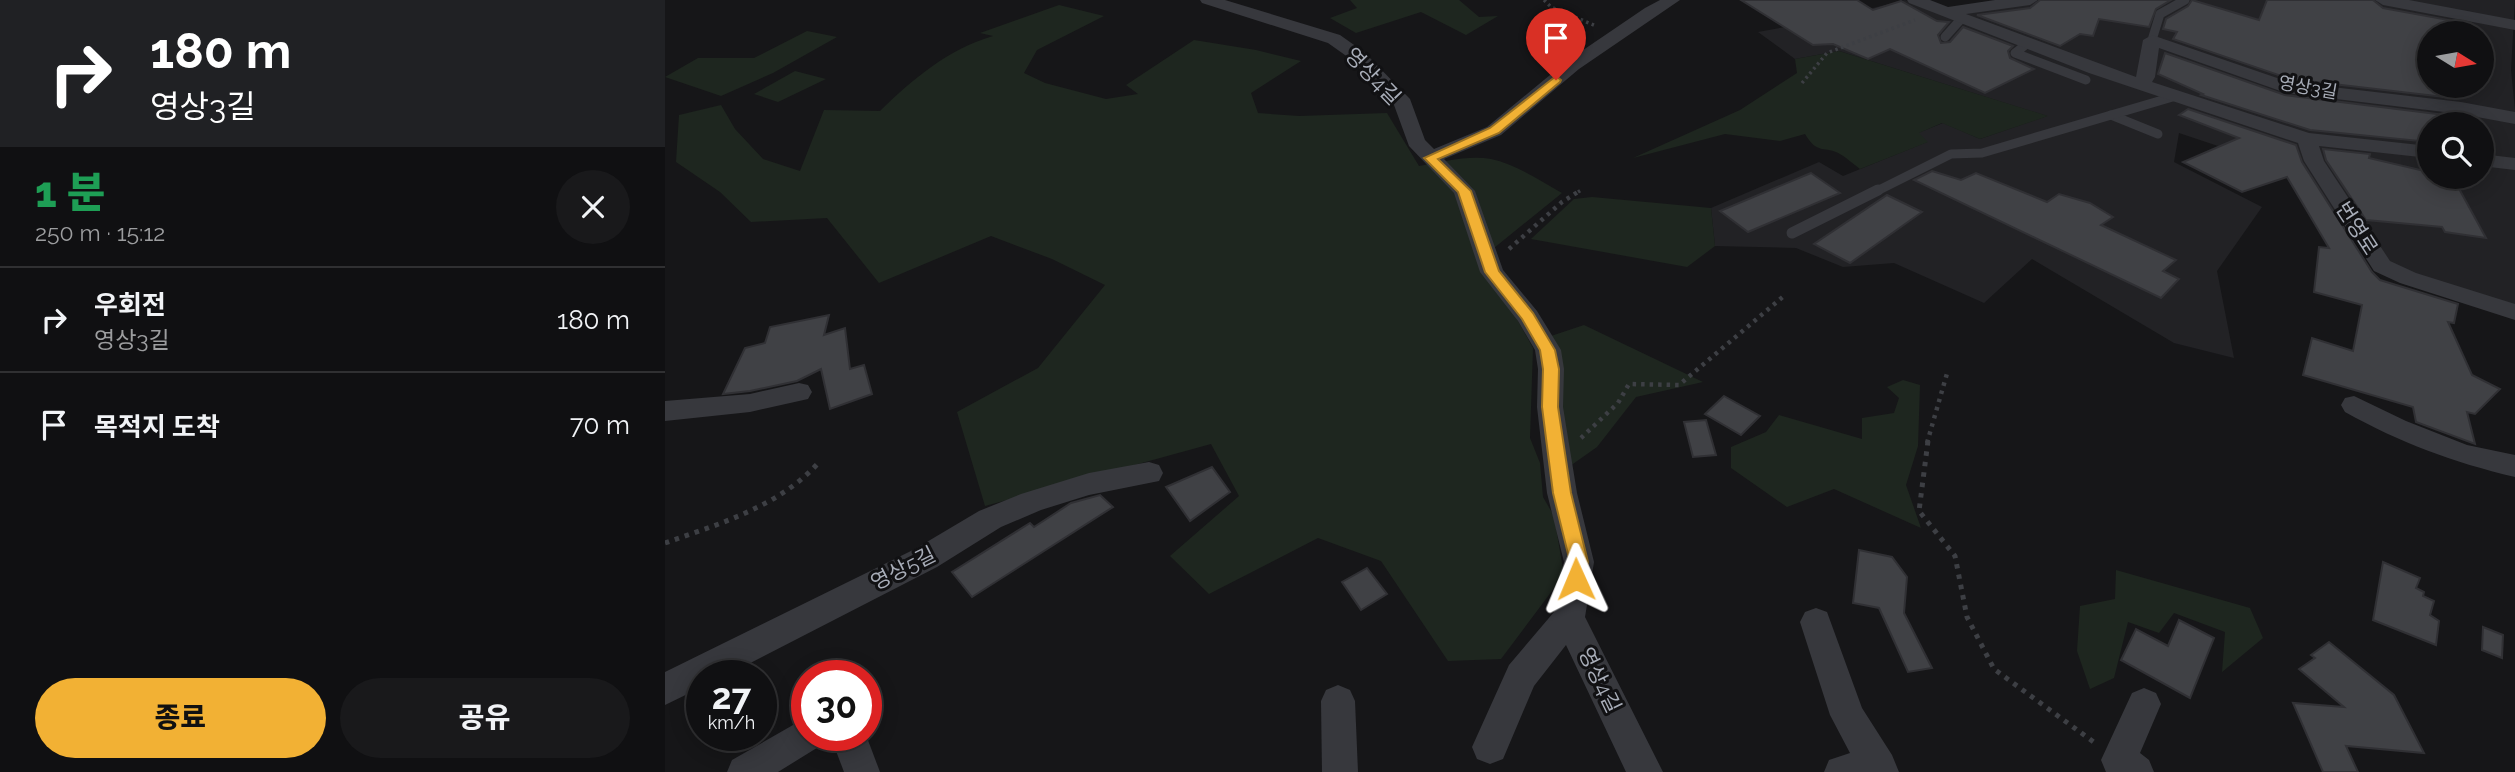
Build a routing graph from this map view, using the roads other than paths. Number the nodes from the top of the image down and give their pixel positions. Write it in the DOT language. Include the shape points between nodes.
graph roads {
  1 [pos="1208,0"];
  2 [pos="1672,0"];
  3 [pos="1915,0"];
  4 [pos="2030,0"];
  5 [pos="2185,0"];
  6 [pos="2383,0"];
  7 [pos="1954,15"];
  8 [pos="2515,25"];
  9 [pos="1945,37"];
  10 [pos="2152,40"];
  11 [pos="2028,43"];
  12 [pos="2086,80"];
  13 [pos="2140,83"];
  14 [pos="2176,96"];
  15 [pos="2111,115"];
  16 [pos="2515,118"];
  17 [pos="2158,134"];
  18 [pos="2307,139"];
  19 [pos="2417,150"];
  20 [pos="1430,158"];
  21 [pos="2494,162"];
  22 [pos="2515,164"];
  23 [pos="1792,233"];
  24 [pos="2515,312"];
  25 [pos="799,392"];
  26 [pos="2354,405"];
  27 [pos="665,411"];
  28 [pos="2515,466"];
  29 [pos="1149,473"];
  30 [pos="1569,617"];
  31 [pos="1816,622"];
  32 [pos="665,689"];
  33 [pos="1338,701"];
  34 [pos="2144,704"];
  35 [pos="791,744"];
  36 [pos="1490,747"];
  37 [pos="854,751"];
  38 [pos="2127,766"];
  39 [pos="1880,769"];
  40 [pos="745,772"];
  41 [pos="862,772"];
  42 [pos="1340,772"];
  43 [pos="1645,772"];
  44 [pos="1842,772"];
  1 -- 20 [label="street, 영상4길" via="1312,31 1359,56 1403,103 1416,142"];
  2 -- 20 [label="street" via="1573,65 1494,131"];
  3 -- 7 [label="street"];
  4 -- 7 [label="street"];
  5 -- 10 [label="lane" via="2160,14"];
  6 -- 8 [label="street"];
  7 -- 9 [label="lane"];
  7 -- 11 [label="street"];
  10 -- 13 [label="street"];
  10 -- 16 [label="street, 영상3길" via="2286,87 2461,107"];
  11 -- 12 [label="lane" via="2015,53"];
  11 -- 13 [label="street"];
  13 -- 14 [label="street"];
  14 -- 15 [label="lane"];
  14 -- 18 [label="street"];
  15 -- 17 [label="lane"];
  15 -- 23 [label="lane" via="1982,153 1951,154"];
  18 -- 19 [label="street"];
  18 -- 24 [label="street, 번영로" via="2313,161 2382,266"];
  20 -- 30 [label="street, 영상4길" via="1464,191 1492,272 1548,350 1550,407 1562,493 1579,562"];
  21 -- 22 [label="street"];
  25 -- 27 [label="street" via="750,403"];
  26 -- 28 [label="street" via="2396,428 2462,454"];
  29 -- 32 [label="street, 영상5길" via="1089,484 990,519 926,558"];
  30 -- 36 [label="street" via="1521,676"];
  30 -- 43 [label="street, 영상4길"];
  31 -- 39 [label="street" via="1847,715"];
  33 -- 42 [label="street"];
  34 -- 38 [label="street"];
  35 -- 40 [label="street"];
  37 -- 41 [label="street"];
  39 -- 44 [label="street"];
}
